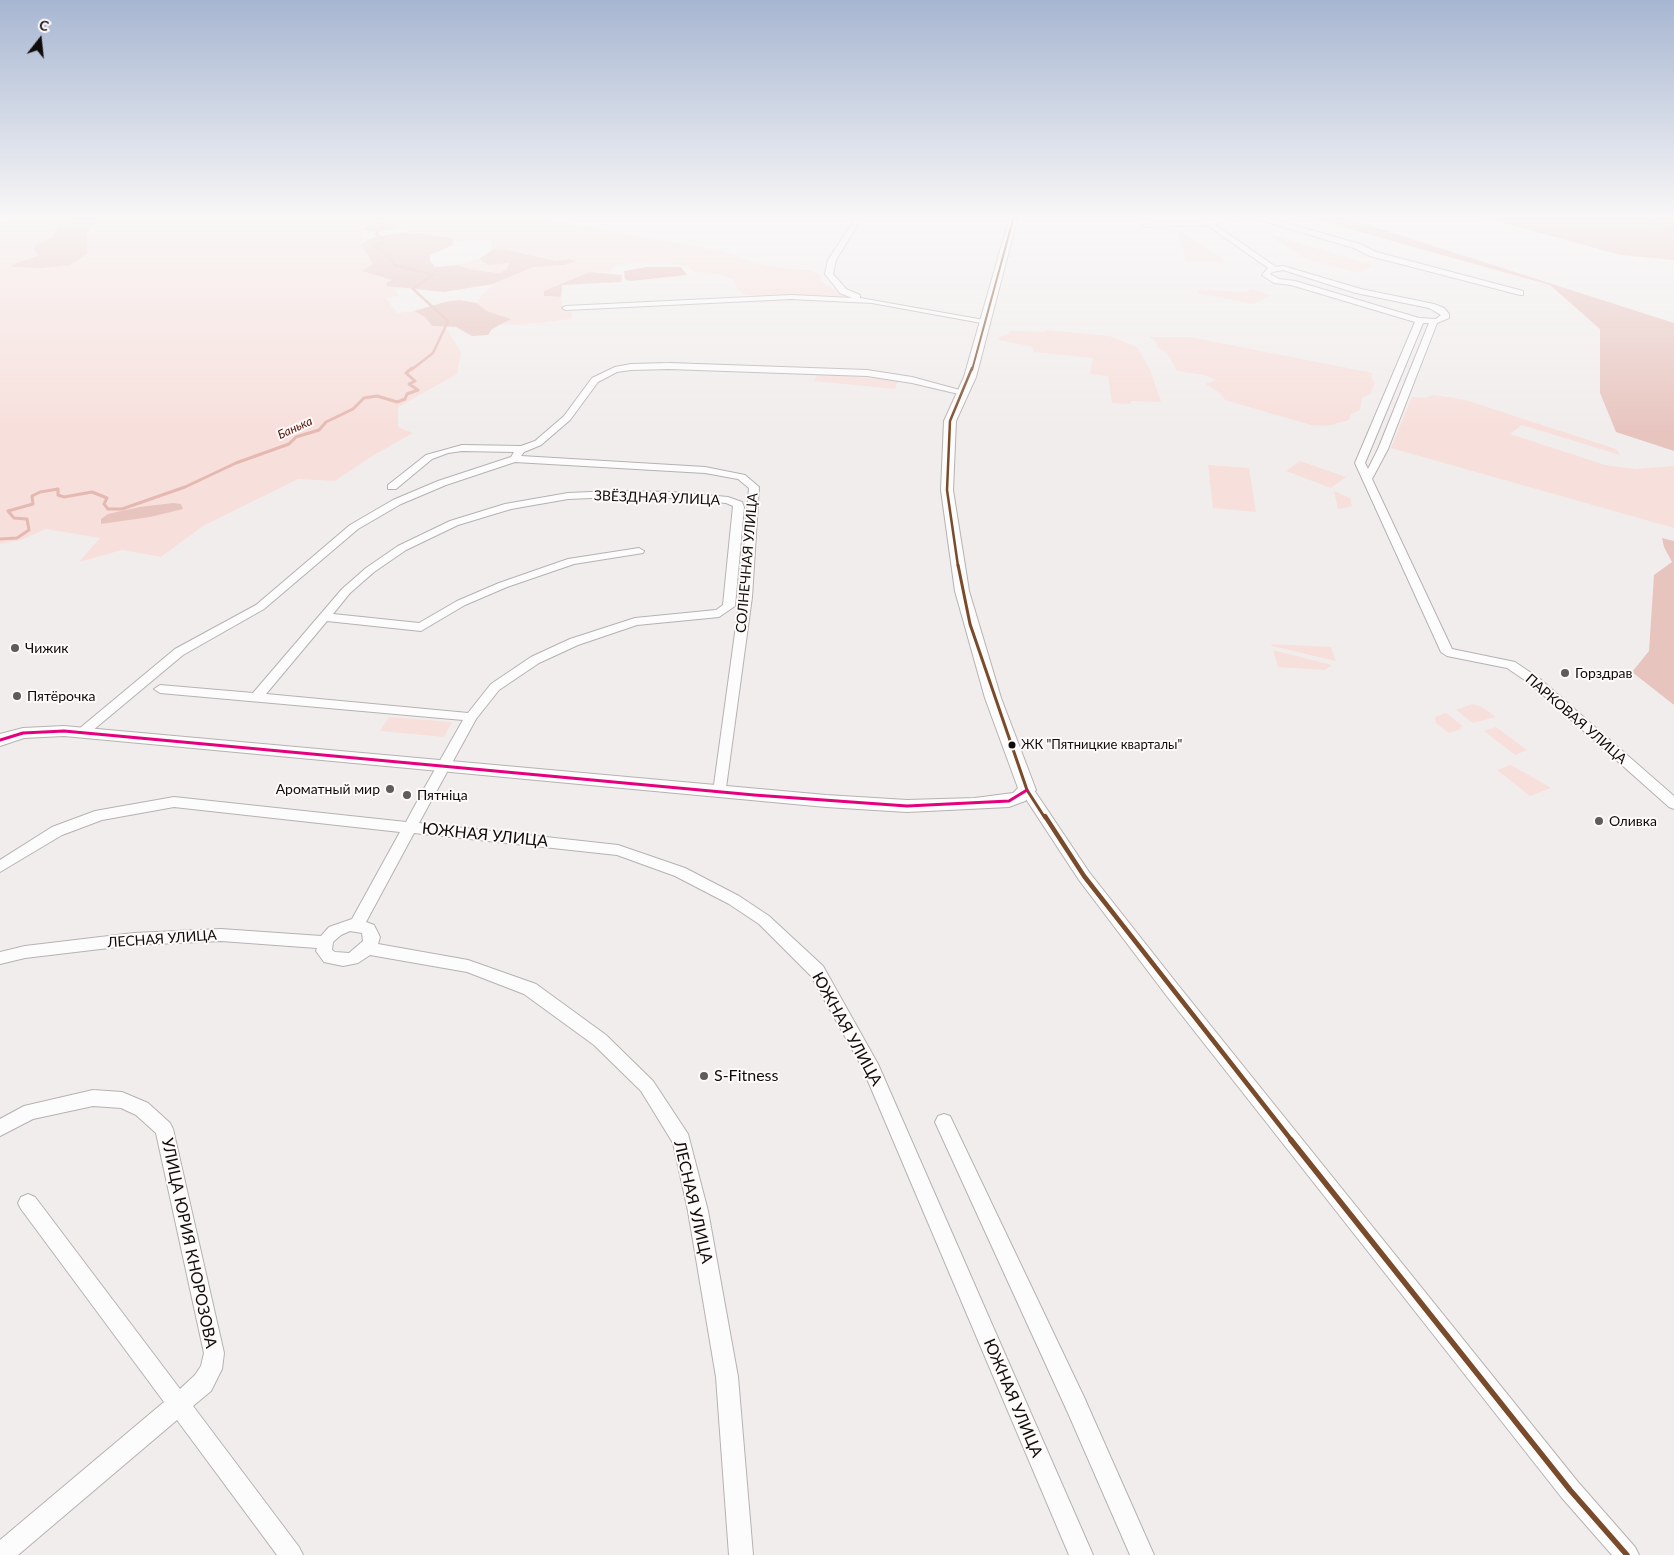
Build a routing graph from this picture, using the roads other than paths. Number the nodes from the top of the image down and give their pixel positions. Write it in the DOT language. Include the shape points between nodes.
graph roads {
  1 [pos="840,289"];
  2 [pos="993,289"];
  3 [pos="1311,289"];
  4 [pos="1350,289"];
  5 [pos="1500,289"];
  6 [pos="1520,294"];
  7 [pos="872,301"];
  8 [pos="566,308"];
  9 [pos="1417,320"];
  10 [pos="1434,321"];
  11 [pos="984,322"];
  12 [pos="963,392"];
  13 [pos="522,449"];
  14 [pos="514,458"];
  15 [pos="1367,480"];
  16 [pos="392,487"];
  17 [pos="639,552"];
  18 [pos="327,616"];
  19 [pos="160,689"];
  20 [pos="256,698"];
  21 [pos="471,717"];
  22 [pos="81,733"];
  23 [pos="0,740"];
  24 [pos="444,766"];
  25 [pos="1027,790"];
  26 [pos="720,792"];
  27 [pos="1674,804"];
  28 [pos="411,826"];
  29 [pos="0,867"];
  30 [pos="357,924"];
  31 [pos="325,942"];
  32 [pos="367,948"];
  33 [pos="0,958"];
  34 [pos="944,1122"];
  35 [pos="0,1128"];
  36 [pos="28,1203"];
  37 [pos="179,1404"];
  38 [pos="0,1555"];
  39 [pos="291,1555"];
  40 [pos="741,1555"];
  41 [pos="1081,1555"];
  42 [pos="1142,1555"];
  43 [pos="1627,1555"];
  1 -- 7 [label="street"];
  2 -- 11 [label="street"];
  3 -- 9 [label="street"];
  4 -- 10 [label="street" via="1424,304 1446,314 1442,320"];
  5 -- 6 [label="street"];
  7 -- 8 [label="street" via="762,298"];
  7 -- 11 [label="street"];
  9 -- 10 [label="street"];
  9 -- 15 [label="street, ПАРКОВАЯ УЛИЦА" via="1360,463"];
  10 -- 15 [label="street" via="1383,449"];
  11 -- 12 [label="street"];
  12 -- 13 [label="street" via="890,375 867,373 630,367 595,380 567,418 538,443"];
  12 -- 25 [label="street" via="950,421 947,490 962,591 990,688"];
  13 -- 14 [label="street"];
  13 -- 16 [label="street" via="462,448 446,451 429,457"];
  14 -- 22 [label="street" via="397,502 354,527 260,607 179,652"];
  14 -- 26 [label="street, СОЛНЕЧНАЯ УЛИЦА" via="705,470 741,477 754,487 746,597"];
  15 -- 27 [label="street, ПАРКОВАЯ УЛИЦА" via="1447,652 1511,665 1536,682"];
  17 -- 18 [label="street" via="572,561 461,603 422,627"];
  18 -- 20 [label="street, ЗВЁЗДНАЯ УЛИЦА"];
  18 -- 21 [label="street, ЗВЁЗДНАЯ УЛИЦА" via="346,591 402,548 454,523 494,510 557,497 614,494 672,495 728,500 738,504 729,606 719,613 635,622 574,642 535,660 495,687"];
  19 -- 20 [label="street"];
  20 -- 21 [label="street"];
  21 -- 24 [label="street"];
  22 -- 23 [label="street" via="40,731"];
  22 -- 24 [label="street"];
  24 -- 26 [label="street"];
  24 -- 28 [label="street"];
  25 -- 26 [label="street" via="1009,801 907,806"];
  25 -- 43 [label="street" via="1084,876 1172,990 1564,1482"];
  28 -- 29 [label="street, ЮЖНАЯ УЛИЦА" via="174,802 100,814 57,830"];
  28 -- 30 [label="street"];
  28 -- 41 [label="street, ЮЖНАЯ УЛИЦА" via="618,850 680,872 764,920 817,971 869,1064"];
  30 -- 31 [label="street" via="339,928"];
  30 -- 32 [label="street" via="371,934"];
  31 -- 32 [label="street" via="325,954 338,960 356,957"];
  31 -- 33 [label="street, ЛЕСНАЯ УЛИЦА" via="221,935 134,939"];
  32 -- 40 [label="street, ЛЕСНАЯ УЛИЦА" via="468,966 530,989 600,1040 647,1086 682,1140 727,1377"];
  34 -- 42 [label="street"];
  35 -- 37 [label="street, УЛИЦА ЮРИЯ КНОРОЗОВА" via="30,1112 93,1098 122,1100 142,1109 164,1129 214,1352 211,1369 203,1383"];
  36 -- 37 [label="street"];
  37 -- 38 [label="street"];
  37 -- 39 [label="street"];
}
